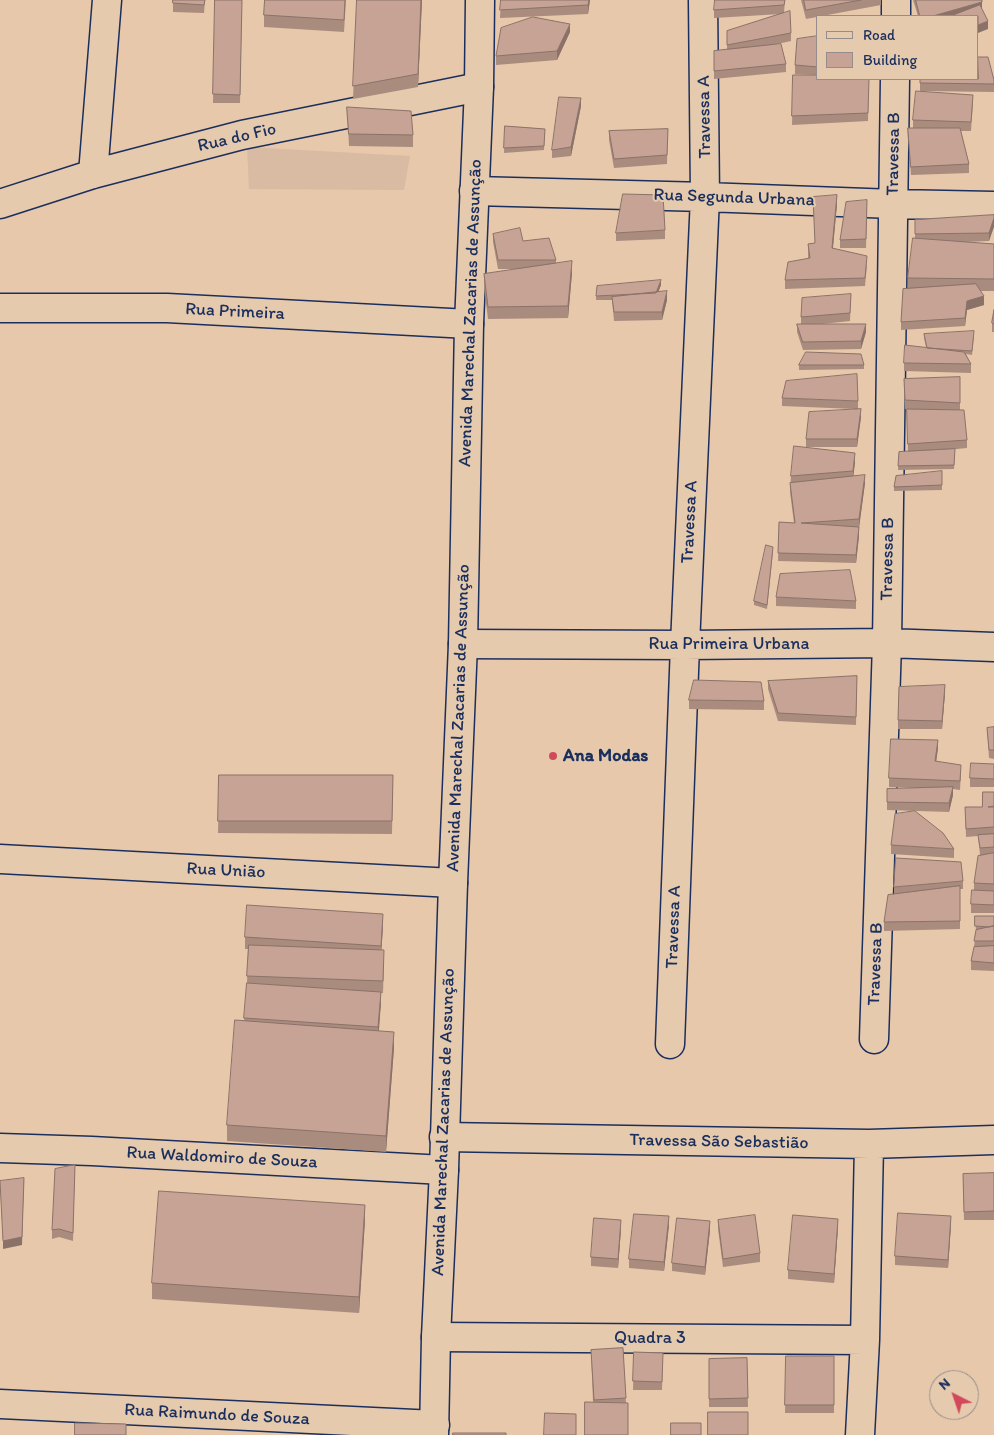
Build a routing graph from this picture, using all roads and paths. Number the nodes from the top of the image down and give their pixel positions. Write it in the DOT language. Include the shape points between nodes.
graph roads {
  1 [pos="107,0"];
  2 [pos="480,0"];
  3 [pos="703,0"];
  4 [pos="896,0"];
  5 [pos="896,15"];
  6 [pos="895,80"];
  7 [pos="479,87"];
  8 [pos="93,174"];
  9 [pos="474,191"];
  10 [pos="706,197"];
  11 [pos="0,204"];
  12 [pos="894,204"];
  13 [pos="994,206"];
  14 [pos="0,308"];
  15 [pos="469,324"];
  16 [pos="887,643"];
  17 [pos="463,644"];
  18 [pos="685,646"];
  19 [pos="994,647"];
  20 [pos="0,859"];
  21 [pos="453,883"];
  22 [pos="874,1039"];
  23 [pos="670,1044"];
  24 [pos="444,1137"];
  25 [pos="994,1140"];
  26 [pos="869,1144"];
  27 [pos="0,1148"];
  28 [pos="444,1170"];
  29 [pos="436,1337"];
  30 [pos="865,1340"];
  31 [pos="0,1404"];
  32 [pos="434,1430"];
  33 [pos="860,1435"];
  1 -- 8 [label="street"];
  2 -- 7 [label="street, Avenida Marechal Zacarias de Assunção"];
  3 -- 10 [label="street, Travessa A"];
  4 -- 5 [label="street"];
  6 -- 12 [label="street, Travessa B"];
  7 -- 8 [label="street, Rua do Fio" via="242,135"];
  7 -- 9 [label="street, Avenida Marechal Zacarias de Assunção"];
  8 -- 11 [label="street, Rua do Fio"];
  9 -- 10 [label="street, Rua Segunda Urbana"];
  9 -- 15 [label="street, Avenida Marechal Zacarias de Assunção"];
  10 -- 12 [label="street, Rua Segunda Urbana"];
  10 -- 18 [label="street, Travessa A"];
  12 -- 13 [label="street, Rua Segunda Urbana"];
  12 -- 16 [label="street, Travessa B"];
  14 -- 15 [label="street, Rua Primeira" via="167,308"];
  15 -- 17 [label="street, Avenida Marechal Zacarias de Assunção"];
  16 -- 18 [label="street, Rua Primeira Urbana"];
  16 -- 19 [label="street, Rua Primeira Urbana"];
  16 -- 22 [label="street, Travessa B"];
  17 -- 18 [label="street, Rua Primeira Urbana"];
  17 -- 21 [label="street, Avenida Marechal Zacarias de Assunção"];
  18 -- 23 [label="street, Travessa A"];
  20 -- 21 [label="street, Rua União"];
  21 -- 24 [label="street, Avenida Marechal Zacarias de Assunção"];
  24 -- 26 [label="street, Travessa São Sebastião"];
  24 -- 28 [label="street, Avenida Marechal Zacarias de Assunção"];
  25 -- 26 [label="street, Travessa São Sebastião"];
  26 -- 30 [label="street"];
  27 -- 28 [label="street, Rua Waldomiro de Souza"];
  28 -- 29 [label="street, Avenida Marechal Zacarias de Assunção"];
  29 -- 30 [label="street, Quadra 3"];
  29 -- 32 [label="street, Avenida Marechal Zacarias de Assunção"];
  30 -- 33 [label="street"];
  31 -- 32 [label="street, Rua Raimundo de Souza"];
}
